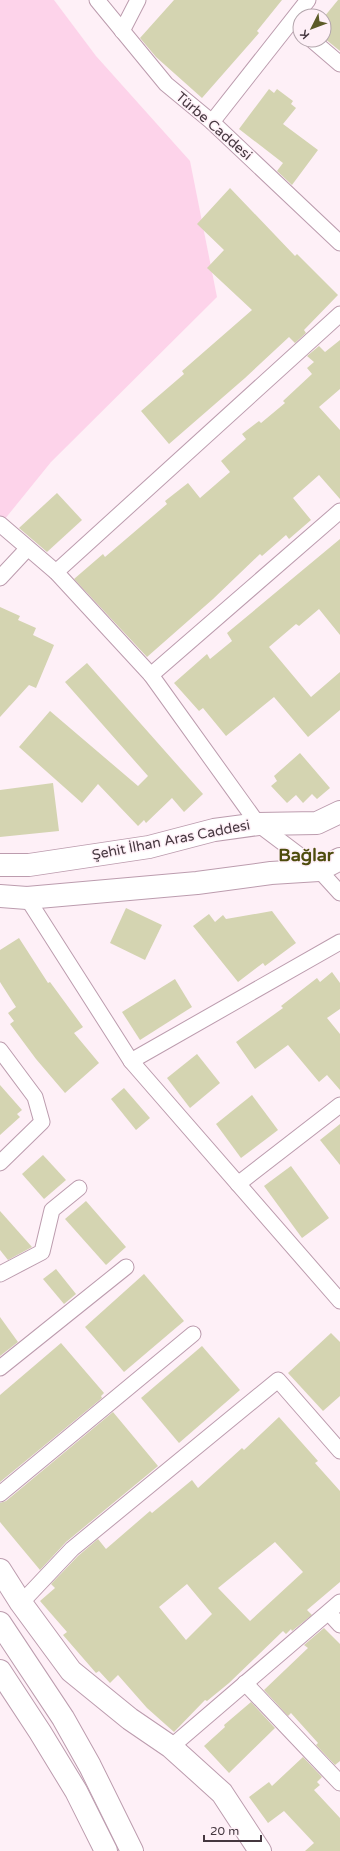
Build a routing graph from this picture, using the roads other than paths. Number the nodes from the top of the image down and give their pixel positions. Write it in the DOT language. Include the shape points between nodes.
graph roads {
  1 [pos="97,0"];
  2 [pos="138,0"];
  3 [pos="122,31"];
  4 [pos="292,31"];
  5 [pos="321,48"];
  6 [pos="340,64"];
  7 [pos="212,122"];
  8 [pos="340,243"];
  9 [pos="340,314"];
  10 [pos="340,511"];
  11 [pos="0,524"];
  12 [pos="27,549"];
  13 [pos="56,572"];
  14 [pos="0,578"];
  15 [pos="151,675"];
  16 [pos="340,812"];
  17 [pos="258,824"];
  18 [pos="340,858"];
  19 [pos="0,865"];
  20 [pos="319,870"];
  21 [pos="340,892"];
  22 [pos="0,896"];
  23 [pos="27,898"];
  24 [pos="340,942"];
  25 [pos="0,1050"];
  26 [pos="131,1061"];
  27 [pos="340,1105"];
  28 [pos="0,1163"];
  29 [pos="238,1184"];
  30 [pos="79,1188"];
  31 [pos="126,1267"];
  32 [pos="0,1274"];
  33 [pos="340,1301"];
  34 [pos="193,1334"];
  35 [pos="0,1368"];
  36 [pos="340,1451"];
  37 [pos="0,1494"];
  38 [pos="0,1570"];
  39 [pos="340,1602"];
  40 [pos="21,1603"];
  41 [pos="329,1612"];
  42 [pos="0,1622"];
  43 [pos="340,1625"];
  44 [pos="59,1654"];
  45 [pos="0,1671"];
  46 [pos="34,1673"];
  47 [pos="245,1682"];
  48 [pos="171,1747"];
  49 [pos="340,1783"];
  50 [pos="106,1851"];
  51 [pos="132,1851"];
  52 [pos="260,1851"];
  1 -- 3 [label="street, Türbe Caddesi"];
  2 -- 3 [label="street"];
  3 -- 7 [label="street, Türbe Caddesi" via="166,84"];
  4 -- 7 [label="street"];
  5 -- 6 [label="street"];
  7 -- 8 [label="street, Türbe Caddesi"];
  9 -- 13 [label="street"];
  10 -- 15 [label="street"];
  11 -- 12 [label="street"];
  12 -- 13 [label="street"];
  12 -- 14 [label="street"];
  13 -- 15 [label="street"];
  15 -- 17 [label="street"];
  16 -- 17 [label="main road, Şehit İlhan Aras Caddesi" via="317,823"];
  17 -- 19 [label="main road, Şehit İlhan Aras Caddesi" via="214,830 150,847 28,865"];
  17 -- 20 [label="street"];
  18 -- 20 [label="main road"];
  20 -- 21 [label="street"];
  20 -- 23 [label="main road"];
  22 -- 23 [label="main road"];
  23 -- 26 [label="street"];
  24 -- 26 [label="street"];
  25 -- 28 [label="street" via="35,1097 42,1122"];
  26 -- 29 [label="street"];
  27 -- 29 [label="street"];
  29 -- 33 [label="street"];
  30 -- 32 [label="street" via="52,1210 42,1252"];
  31 -- 35 [label="street"];
  34 -- 37 [label="street"];
  36 -- 40 [label="street" via="278,1380 72,1549"];
  38 -- 40 [label="main road"];
  39 -- 41 [label="street"];
  40 -- 44 [label="main road"];
  41 -- 43 [label="street"];
  41 -- 47 [label="street"];
  42 -- 46 [label="main road"];
  44 -- 46 [label="main road"];
  44 -- 48 [label="main road" via="71,1671 130,1720"];
  45 -- 50 [label="main road" via="76,1791"];
  46 -- 51 [label="main road" via="90,1766"];
  47 -- 48 [label="street"];
  47 -- 49 [label="street"];
  48 -- 52 [label="main road" via="222,1793"];
}
